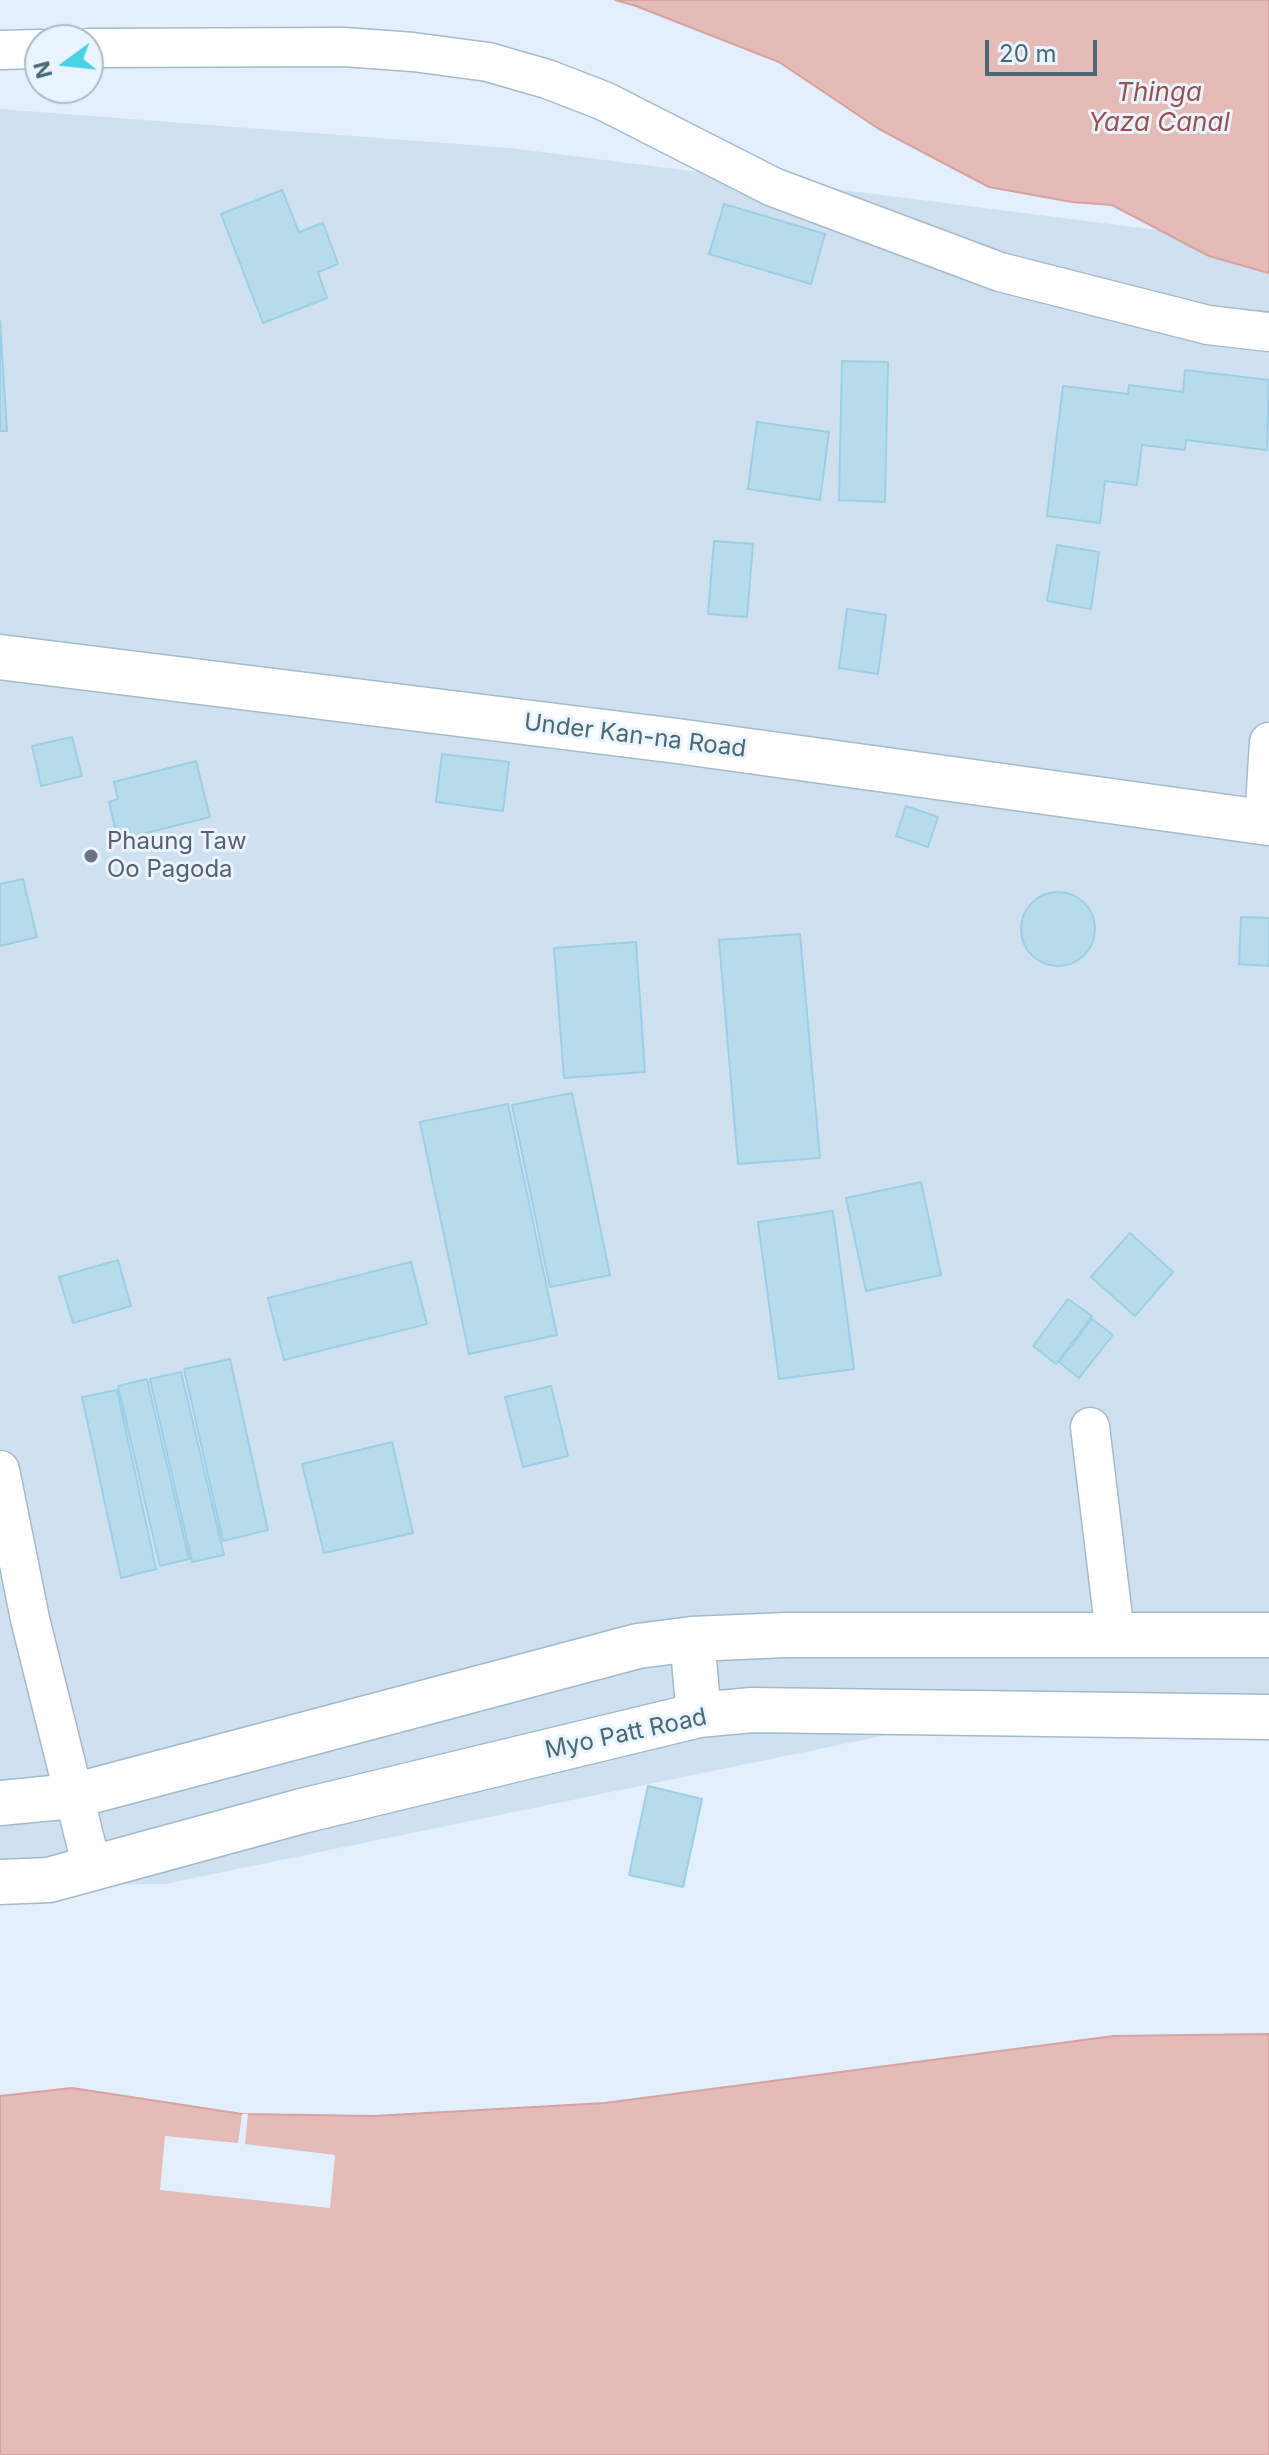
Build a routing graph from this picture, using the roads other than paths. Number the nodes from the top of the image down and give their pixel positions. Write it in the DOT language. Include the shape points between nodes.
graph roads {
  1 [pos="104,48"];
  2 [pos="24,49"];
  3 [pos="0,50"];
  4 [pos="1269,332"];
  5 [pos="0,657"];
  6 [pos="1269,742"];
  7 [pos="1266,822"];
  8 [pos="1090,1427"];
  9 [pos="0,1470"];
  10 [pos="15,1624"];
  11 [pos="1115,1634"];
  12 [pos="1269,1635"];
  13 [pos="692,1639"];
  14 [pos="699,1715"];
  15 [pos="1269,1717"];
  16 [pos="73,1796"];
  17 [pos="0,1803"];
  18 [pos="92,1868"];
  19 [pos="0,1882"];
  1 -- 4 [label="street" via="344,47 488,62 604,101 773,187 1000,272 1208,325"];
  2 -- 3 [label="street"];
  5 -- 7 [label="main road, Under Kan-na Road" via="677,741"];
  6 -- 7 [label="street"];
  8 -- 11 [label="street"];
  9 -- 10 [label="street"];
  10 -- 16 [label="street"];
  11 -- 12 [label="main road"];
  11 -- 13 [label="main road"];
  13 -- 14 [label="main road"];
  13 -- 16 [label="main road" via="638,1646"];
  14 -- 15 [label="main road, Myo Patt Road" via="752,1710"];
  14 -- 18 [label="main road, Myo Patt Road"];
  16 -- 17 [label="main road"];
  16 -- 18 [label="street"];
  18 -- 19 [label="main road, Myo Patt Road" via="49,1880"];
}
